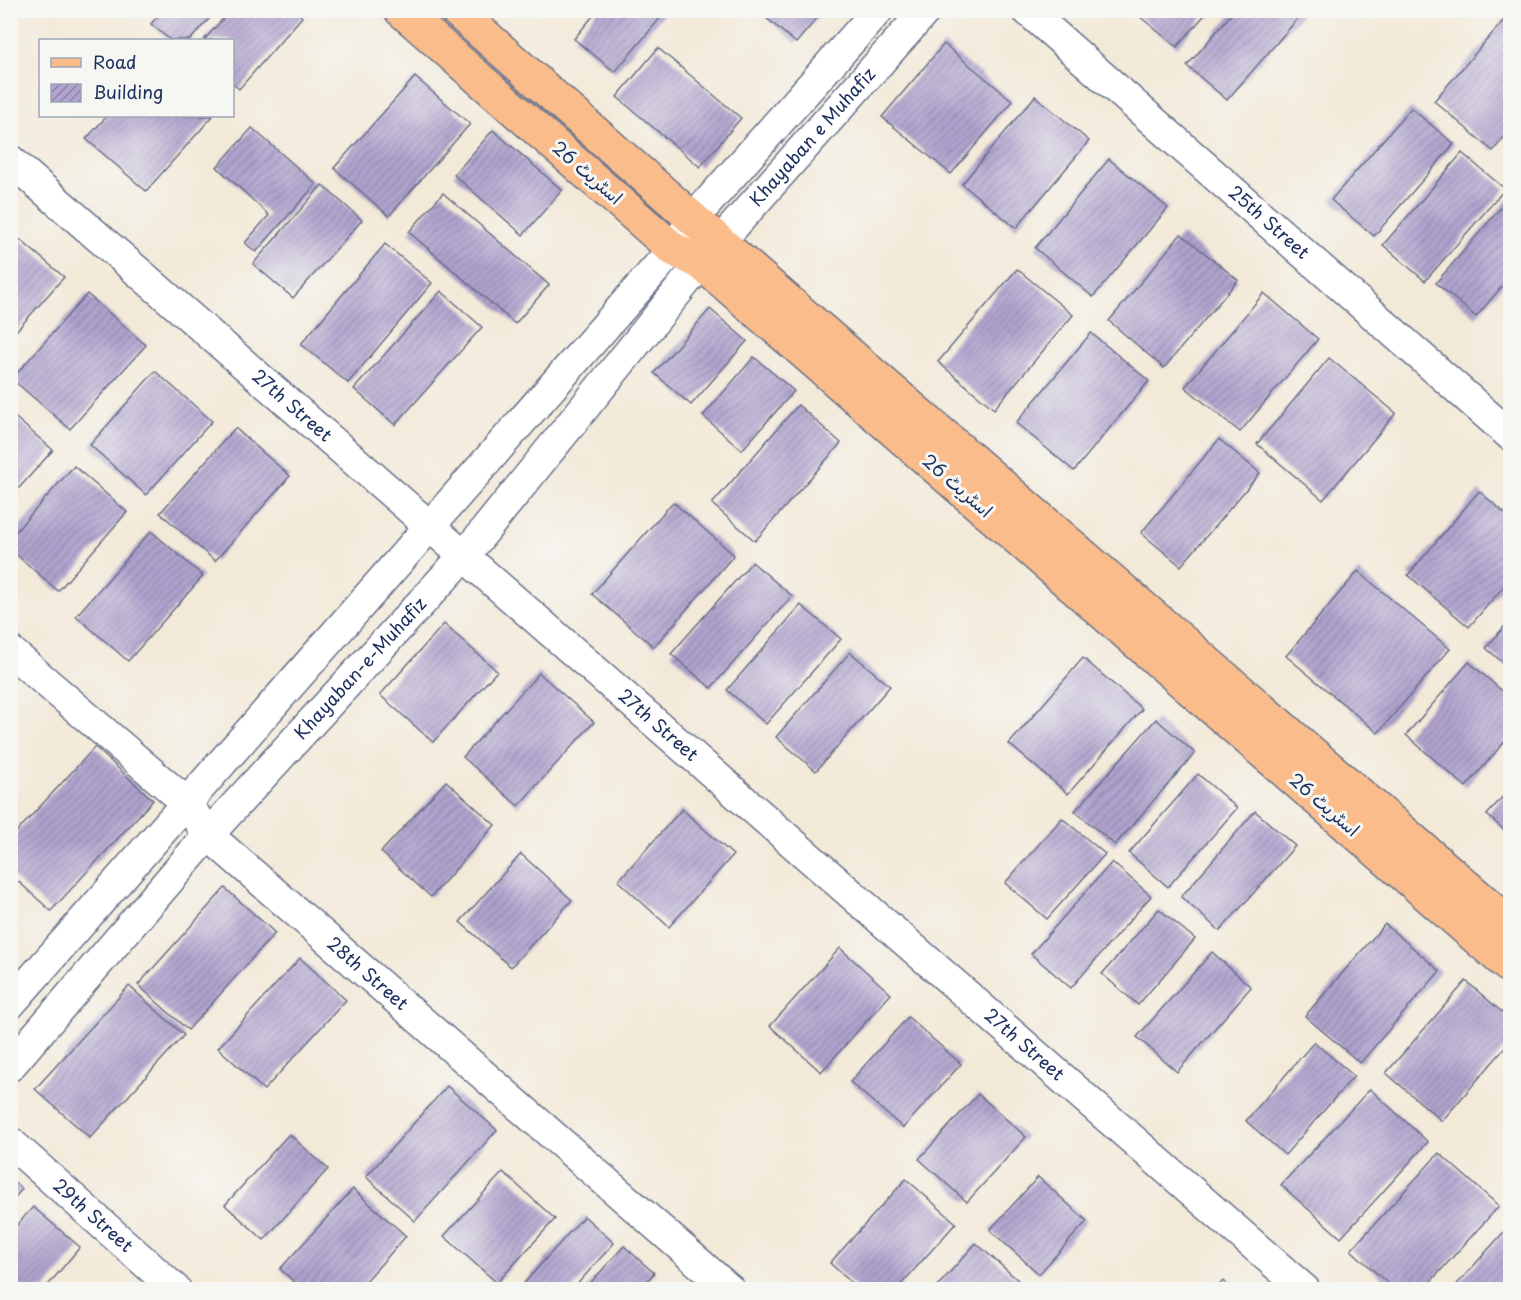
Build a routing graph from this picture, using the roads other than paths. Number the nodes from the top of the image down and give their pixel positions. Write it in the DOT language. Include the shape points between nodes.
graph roads {
  1 [pos="401,10"];
  2 [pos="456,10"];
  3 [pos="878,10"];
  4 [pos="926,10"];
  5 [pos="1027,10"];
  6 [pos="10,160"];
  7 [pos="693,219"];
  8 [pos="698,251"];
  9 [pos="1510,435"];
  10 [pos="431,525"];
  11 [pos="465,555"];
  12 [pos="10,651"];
  13 [pos="187,803"];
  14 [pos="208,835"];
  15 [pos="1510,924"];
  16 [pos="1510,967"];
  17 [pos="10,1004"];
  18 [pos="10,1066"];
  19 [pos="10,1142"];
  20 [pos="176,1290"];
  21 [pos="730,1290"];
  22 [pos="1305,1290"];
  1 -- 8 [label="main road, اسٹریٹ 26"];
  2 -- 7 [label="main road, اسٹریٹ 26"];
  3 -- 7 [label="street, Khayaban e Muhafiz"];
  4 -- 8 [label="street, Khayaban e Muhafiz"];
  5 -- 9 [label="street, 25th Street"];
  6 -- 10 [label="street, 27th Street"];
  7 -- 8 [label="main road, اسٹریٹ 26"];
  8 -- 10 [label="street"];
  8 -- 11 [label="street, Khayaban-e-Muhafiz"];
  8 -- 15 [label="main road, اسٹریٹ 26"];
  8 -- 16 [label="main road, اسٹریٹ 26"];
  10 -- 11 [label="street, 27th Street"];
  10 -- 13 [label="street"];
  11 -- 14 [label="street, Khayaban-e-Muhafiz"];
  11 -- 22 [label="street, 27th Street"];
  12 -- 13 [label="street, 28th Street"];
  13 -- 14 [label="street, 28th Street"];
  13 -- 17 [label="street"];
  14 -- 18 [label="street, Khayaban-e-Muhafiz"];
  14 -- 21 [label="street, 28th Street"];
  19 -- 20 [label="street, 29th Street"];
}
